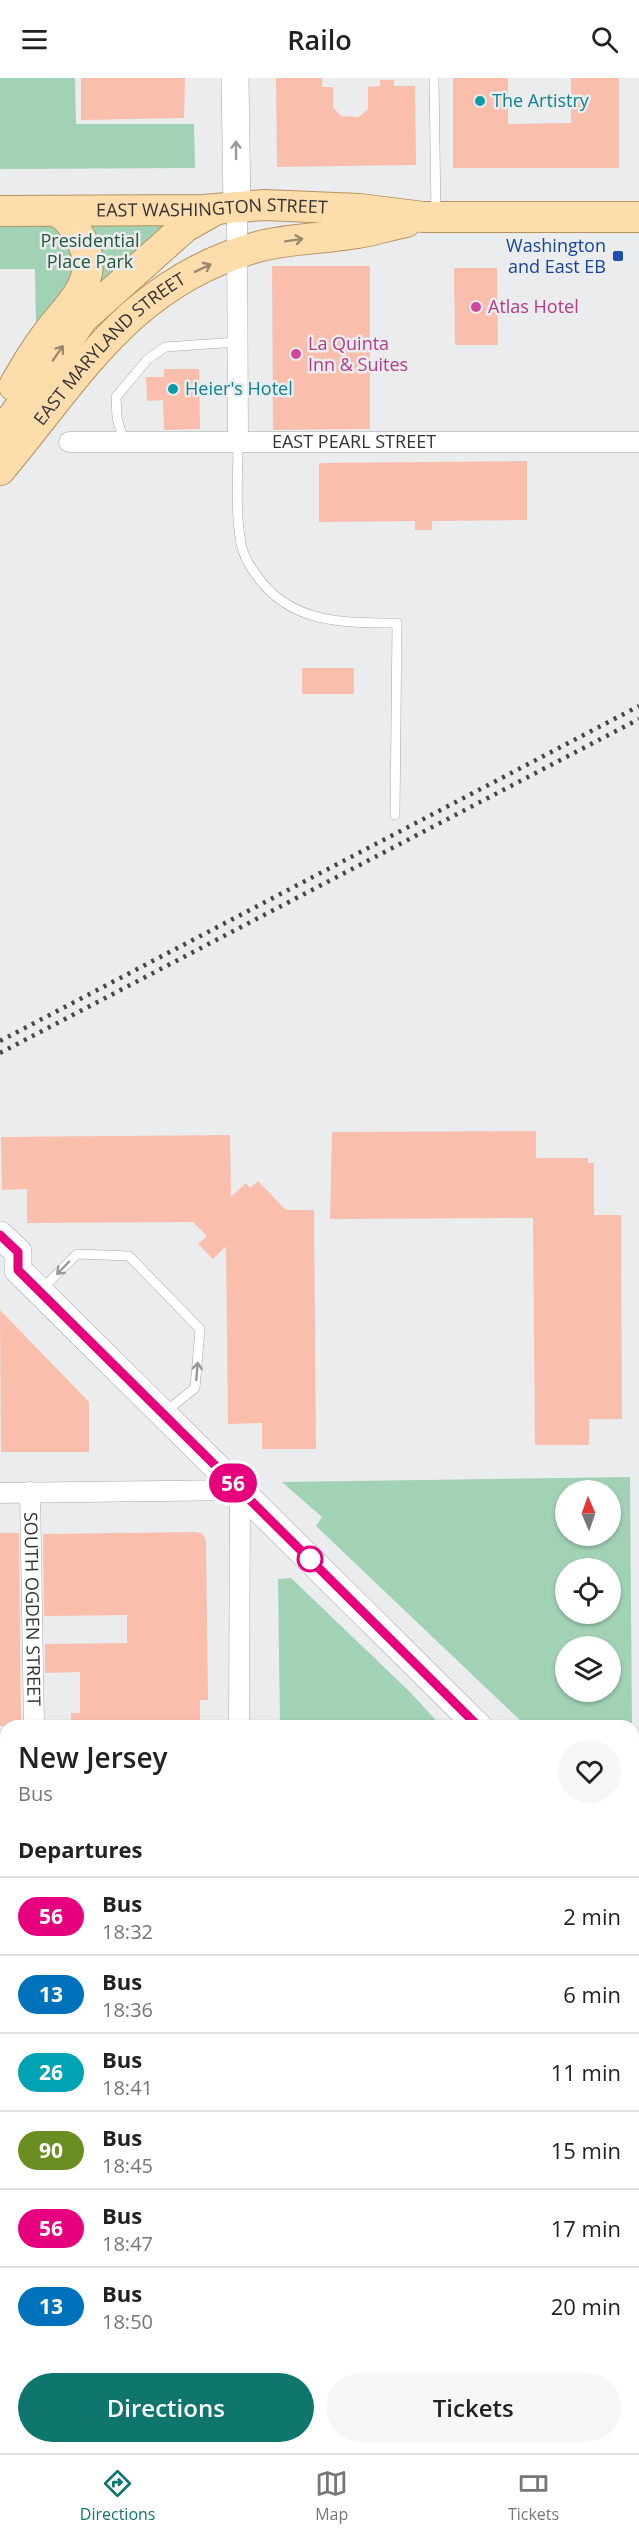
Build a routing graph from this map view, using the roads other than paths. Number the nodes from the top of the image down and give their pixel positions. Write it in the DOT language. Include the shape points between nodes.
graph roads {
  1 [pos="235,78"];
  2 [pos="434,78"];
  3 [pos="237,208"];
  4 [pos="0,211"];
  5 [pos="54,211"];
  6 [pos="430,217"];
  7 [pos="639,218"];
  8 [pos="237,254"];
  9 [pos="237,342"];
  10 [pos="0,409"];
  11 [pos="0,435"];
  12 [pos="69,442"];
  13 [pos="124,442"];
  14 [pos="639,442"];
  15 [pos="238,443"];
  16 [pos="0,470"];
  17 [pos="395,815"];
  18 [pos="0,1234"];
  19 [pos="9,1269"];
  20 [pos="40,1292"];
  21 [pos="164,1414"];
  22 [pos="240,1490"];
  23 [pos="30,1492"];
  24 [pos="0,1493"];
  25 [pos="34,1720"];
  26 [pos="239,1720"];
  27 [pos="472,1720"];
  3 -- 1 [label="street, one-way"];
  2 -- 6 [label="lane"];
  3 -- 5 [label="main road, EAST WASHINGTON STREET"];
  3 -- 6 [label="main road, EAST WASHINGTON STREET" via="264,205 360,209"];
  3 -- 8 [label="street"];
  11 -- 3 [label="main road, one-way" via="83,318 185,227 210,211"];
  4 -- 5 [label="main road, EAST WASHINGTON STREET"];
  5 -- 10 [label="main road" via="67,218 82,241 88,262 87,277"];
  6 -- 7 [label="main road, EAST WASHINGTON STREET"];
  8 -- 6 [label="main road, EAST WASHINGTON STREET, one-way" via="275,243 358,233"];
  8 -- 9 [label="street"];
  16 -- 8 [label="main road, EAST MARYLAND STREET, one-way" via="114,330 175,282"];
  9 -- 13 [label="lane" via="165,347 147,360 116,397"];
  9 -- 15 [label="street"];
  12 -- 13 [label="street, EAST PEARL STREET"];
  13 -- 15 [label="street, EAST PEARL STREET"];
  14 -- 15 [label="street, EAST PEARL STREET"];
  15 -- 17 [label="lane" via="241,546 263,586 287,606 313,617 339,622 397,623"];
  18 -- 19 [label="street" via="18,1252"];
  19 -- 20 [label="street"];
  20 -- 21 [label="street"];
  21 -- 20 [label="lane, one-way" via="195,1388 200,1329 129,1256 77,1254"];
  21 -- 22 [label="street"];
  22 -- 23 [label="street"];
  22 -- 26 [label="street"];
  22 -- 27 [label="street"];
  23 -- 24 [label="street"];
  23 -- 25 [label="street, SOUTH OGDEN STREET"];
}
